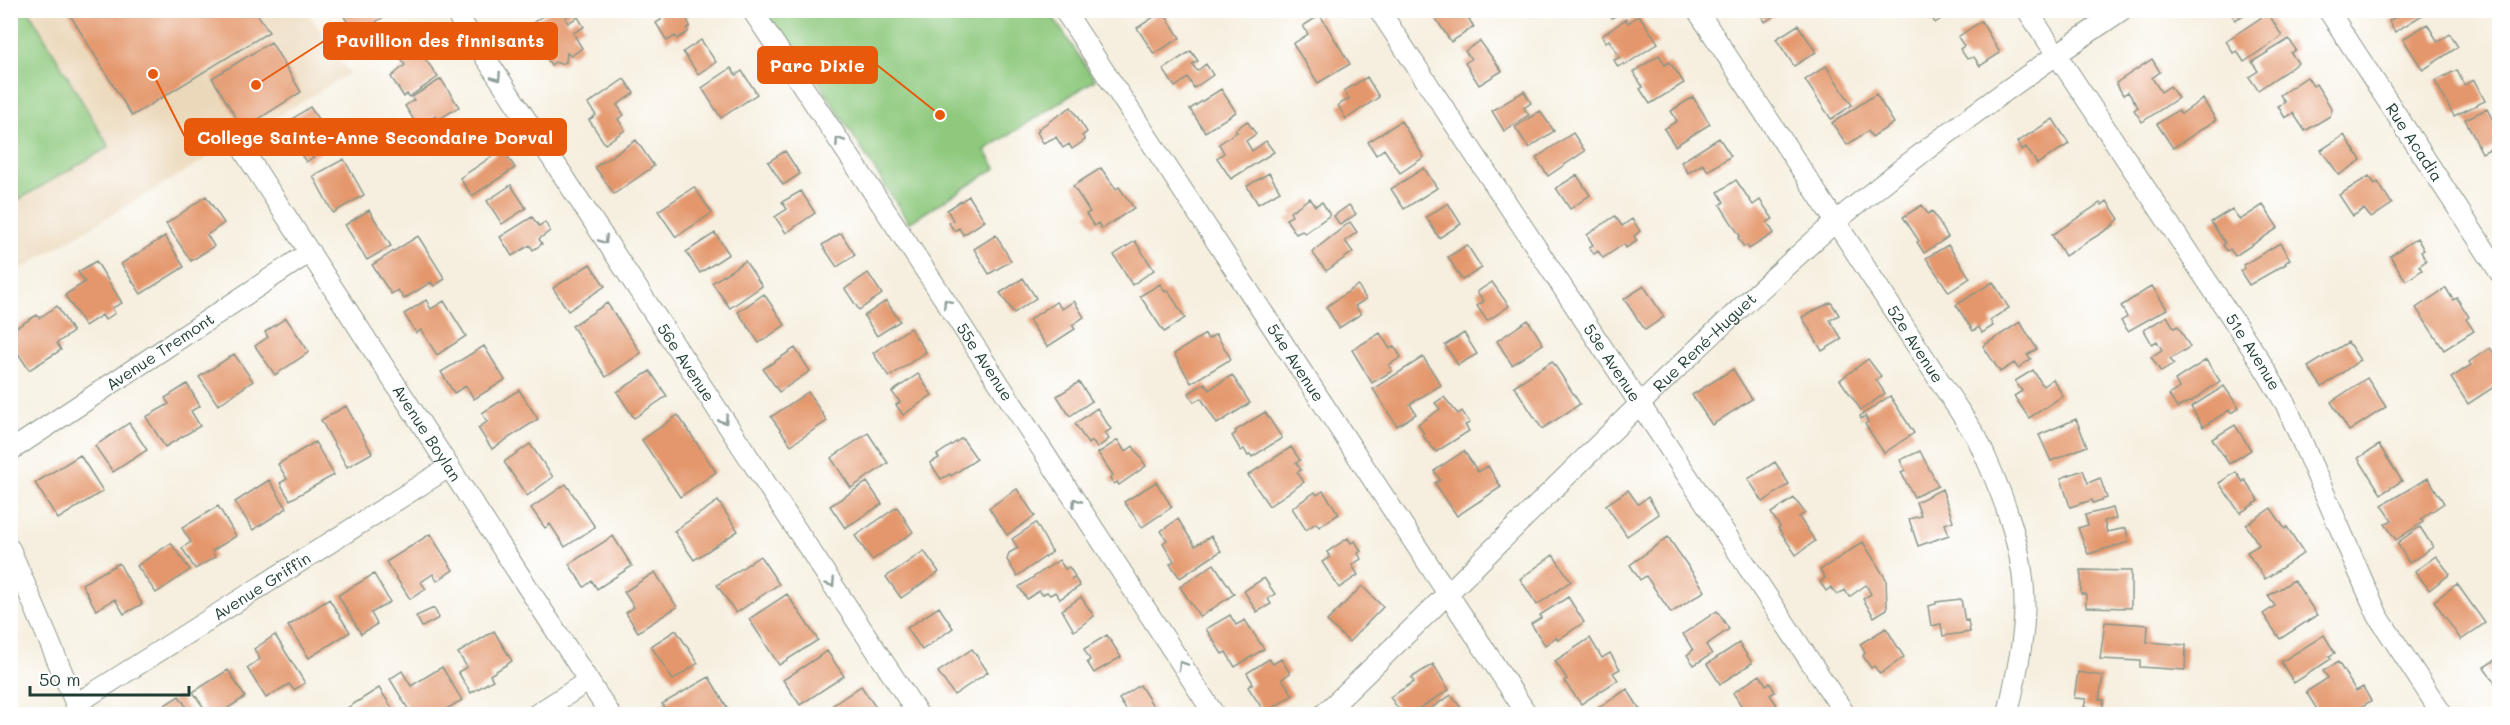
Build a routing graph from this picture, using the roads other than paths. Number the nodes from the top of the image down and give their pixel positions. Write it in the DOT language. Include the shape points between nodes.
graph roads {
  1 [pos="454,10"];
  2 [pos="752,10"];
  3 [pos="1064,10"];
  4 [pos="1379,10"];
  5 [pos="1697,10"];
  6 [pos="2027,10"];
  7 [pos="2122,10"];
  8 [pos="2328,10"];
  9 [pos="2055,54"];
  10 [pos="245,153"];
  11 [pos="1836,222"];
  12 [pos="310,252"];
  13 [pos="2499,273"];
  14 [pos="1640,405"];
  15 [pos="10,451"];
  16 [pos="449,467"];
  17 [pos="10,549"];
  18 [pos="1448,595"];
  19 [pos="588,681"];
  20 [pos="78,709"];
  21 [pos="537,714"];
  22 [pos="610,714"];
  23 [pos="918,714"];
  24 [pos="1214,714"];
  25 [pos="1324,714"];
  26 [pos="1527,714"];
  27 [pos="1845,714"];
  28 [pos="2008,714"];
  29 [pos="2442,714"];
  1 -- 23 [label="street, 56e Avenue, one-way"];
  24 -- 2 [label="street, 55e Avenue, one-way"];
  3 -- 18 [label="street, 54e Avenue"];
  4 -- 14 [label="street, 53e Avenue"];
  5 -- 11 [label="street, 52e Avenue"];
  6 -- 9 [label="street, 51e Avenue"];
  7 -- 9 [label="street, Rue René-Huguet"];
  8 -- 13 [label="street, Rue Acadia"];
  9 -- 11 [label="street, Rue René-Huguet"];
  9 -- 29 [label="street, 51e Avenue" via="2251,346 2286,405 2378,616"];
  10 -- 12 [label="street, Avenue Boylan"];
  11 -- 14 [label="street, Rue René-Huguet"];
  11 -- 28 [label="street, 52e Avenue" via="1977,438 1992,472 2019,555 2024,592 2023,630"];
  12 -- 15 [label="street, Avenue Tremont"];
  12 -- 16 [label="street, Avenue Boylan"];
  14 -- 18 [label="street, Rue René-Huguet"];
  14 -- 27 [label="street, 53e Avenue"];
  16 -- 19 [label="street, Avenue Boylan"];
  16 -- 20 [label="street, Avenue Griffin"];
  17 -- 20 [label="street"];
  18 -- 25 [label="street, Rue René-Huguet"];
  18 -- 26 [label="street, 54e Avenue"];
  19 -- 21 [label="street"];
  19 -- 22 [label="street, Avenue Boylan"];
}
